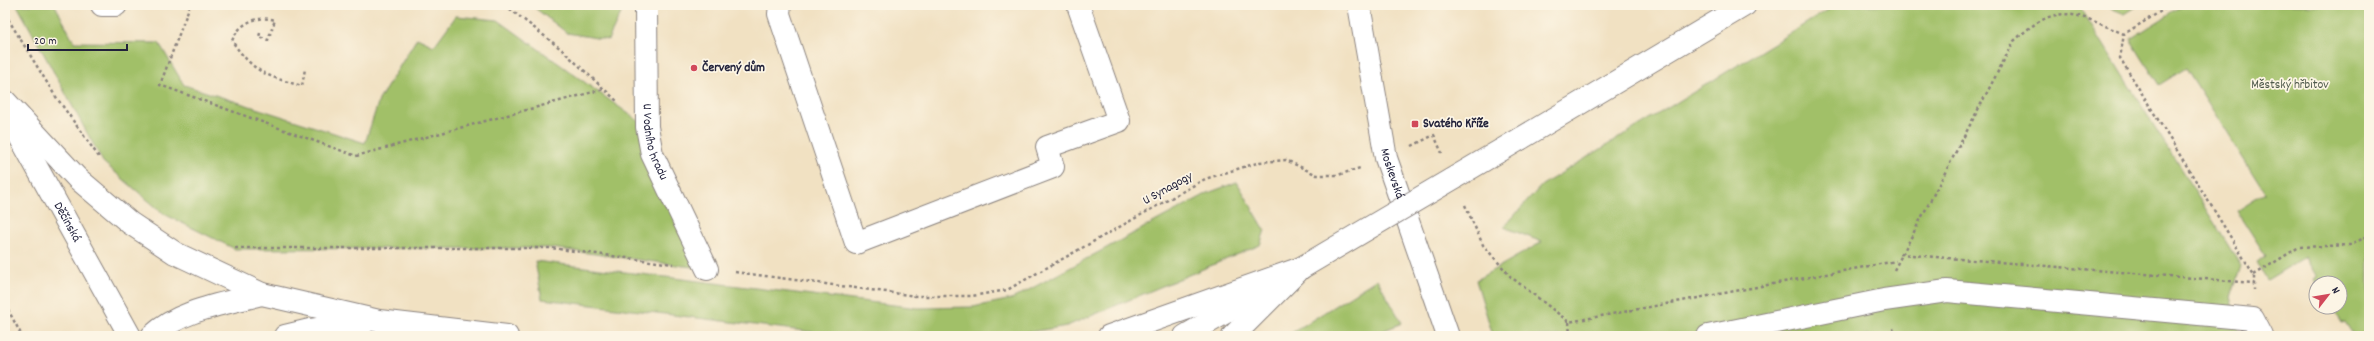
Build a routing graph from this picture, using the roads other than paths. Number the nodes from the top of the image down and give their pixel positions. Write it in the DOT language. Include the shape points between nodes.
graph roads {
  1 [pos="102,5"];
  2 [pos="116,5"];
  3 [pos="646,5"];
  4 [pos="780,5"];
  5 [pos="1078,5"];
  6 [pos="1359,5"];
  7 [pos="1745,5"];
  8 [pos="5,101"];
  9 [pos="5,109"];
  10 [pos="1301,268"];
  11 [pos="706,269"];
  12 [pos="262,294"];
  13 [pos="379,321"];
  14 [pos="2257,327"];
  15 [pos="130,336"];
  16 [pos="152,336"];
  17 [pos="285,336"];
  18 [pos="336,336"];
  19 [pos="507,336"];
  20 [pos="1109,336"];
  21 [pos="1185,336"];
  22 [pos="1233,336"];
  23 [pos="1448,336"];
  24 [pos="1708,336"];
  1 -- 2 [label="main road"];
  3 -- 11 [label="main road, U Vodního hradu" via="647,127 652,154"];
  4 -- 5 [label="main road" via="779,14 856,243 1053,166 1047,147 1118,122"];
  6 -- 23 [label="main road, Moskevská" via="1386,158"];
  7 -- 10 [label="main road, bridge"];
  8 -- 12 [label="main road" via="77,178 130,223 175,253"];
  9 -- 15 [label="main road, Děčínská"];
  10 -- 20 [label="main road"];
  10 -- 21 [label="main road"];
  10 -- 22 [label="main road"];
  12 -- 13 [label="main road"];
  12 -- 16 [label="main road" via="182,315"];
  13 -- 17 [label="main road"];
  13 -- 18 [label="main road"];
  13 -- 19 [label="main road"];
  14 -- 24 [label="main road" via="1946,291 1884,300"];
}
